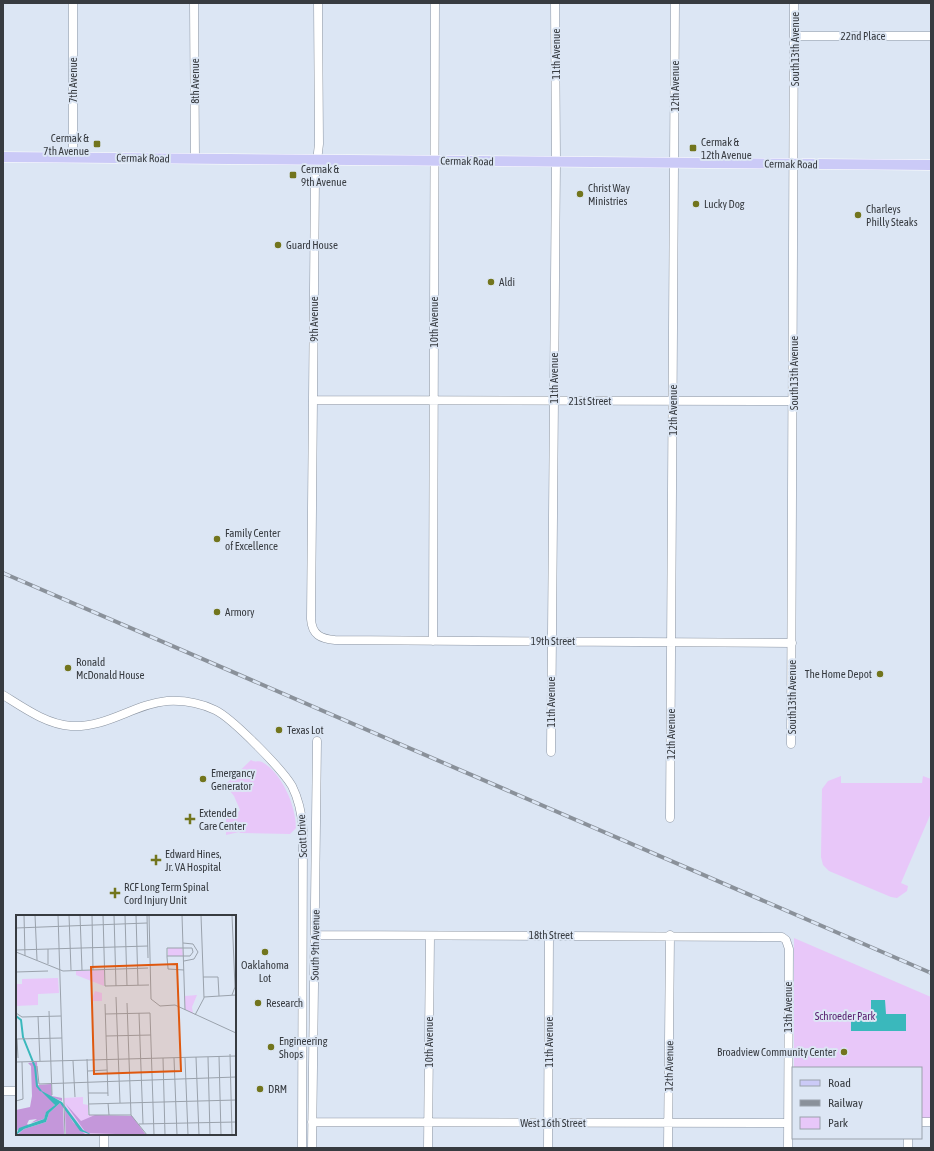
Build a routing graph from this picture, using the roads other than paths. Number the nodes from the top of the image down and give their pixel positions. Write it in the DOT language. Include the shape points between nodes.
graph roads {
  1 [pos="73,3"];
  2 [pos="194,3"];
  3 [pos="318,3"];
  4 [pos="435,3"];
  5 [pos="555,3"];
  6 [pos="675,3"];
  7 [pos="794,3"];
  8 [pos="795,36"];
  9 [pos="931,36"];
  10 [pos="3,157"];
  11 [pos="73,158"];
  12 [pos="195,159"];
  13 [pos="317,160"];
  14 [pos="435,161"];
  15 [pos="556,162"];
  16 [pos="675,163"];
  17 [pos="795,164"];
  18 [pos="931,165"];
  19 [pos="314,400"];
  20 [pos="434,401"];
  21 [pos="554,401"];
  22 [pos="673,401"];
  23 [pos="793,401"];
  24 [pos="316,634"];
  25 [pos="432,641"];
  26 [pos="552,641"];
  27 [pos="672,642"];
  28 [pos="792,643"];
  29 [pos="3,695"];
  30 [pos="317,741"];
  31 [pos="791,744"];
  32 [pos="551,752"];
  33 [pos="670,818"];
  34 [pos="315,935"];
  35 [pos="549,935"];
  36 [pos="670,935"];
  37 [pos="430,936"];
  38 [pos="786,940"];
  39 [pos="3,1091"];
  40 [pos="16,1091"];
  41 [pos="312,1122"];
  42 [pos="428,1123"];
  43 [pos="548,1123"];
  44 [pos="668,1123"];
  45 [pos="790,1123"];
  46 [pos="104,1135"];
  47 [pos="104,1148"];
  48 [pos="302,1148"];
  49 [pos="312,1148"];
  50 [pos="428,1148"];
  51 [pos="548,1148"];
  52 [pos="668,1148"];
  53 [pos="788,1148"];
  1 -- 11 [label="street, 7th Avenue"];
  2 -- 12 [label="street, 8th Avenue"];
  3 -- 13 [label="street, 9th Avenue"];
  4 -- 14 [label="street, 10th Avenue"];
  5 -- 15 [label="street, 11th Avenue"];
  6 -- 16 [label="street, 12th Avenue"];
  7 -- 8 [label="street, South13th Avenue"];
  8 -- 9 [label="street, 22nd Place"];
  8 -- 17 [label="street, South13th Avenue"];
  10 -- 11 [label="main road, Cermak Road"];
  11 -- 12 [label="main road, Cermak Road"];
  12 -- 13 [label="main road, Cermak Road"];
  13 -- 14 [label="main road, Cermak Road"];
  13 -- 19 [label="street, 9th Avenue"];
  14 -- 15 [label="main road, Cermak Road"];
  14 -- 20 [label="street, 10th Avenue"];
  15 -- 16 [label="main road, Cermak Road"];
  15 -- 21 [label="street, 11th Avenue"];
  16 -- 17 [label="main road, Cermak Road"];
  16 -- 22 [label="street, 12th Avenue"];
  17 -- 18 [label="main road, Cermak Road"];
  17 -- 23 [label="street, South13th Avenue"];
  19 -- 20 [label="street, 21st Street"];
  19 -- 24 [label="street, 9th Avenue" via="311,619"];
  20 -- 21 [label="street, 21st Street"];
  20 -- 25 [label="street, 10th Avenue"];
  21 -- 22 [label="street, 21st Street"];
  21 -- 26 [label="street, 11th Avenue"];
  22 -- 23 [label="street, 21st Street"];
  22 -- 27 [label="street, 12th Avenue"];
  23 -- 28 [label="street, South13th Avenue"];
  24 -- 25 [label="street, 19th Street" via="321,638 335,640"];
  25 -- 26 [label="street, 19th Street"];
  26 -- 27 [label="street, 19th Street"];
  26 -- 32 [label="street, 11th Avenue"];
  27 -- 28 [label="street, 19th Street"];
  27 -- 33 [label="street, 12th Avenue"];
  28 -- 31 [label="street, South13th Avenue"];
  29 -- 48 [label="street, Scott Drive" via="44,718 72,726 101,723 162,702 179,701 206,706 231,722 276,765 291,785 298,801 303,830"];
  30 -- 34 [label="street, South 9th Avenue"];
  34 -- 37 [label="street, 18th Street"];
  34 -- 41 [label="street, South 9th Avenue"];
  35 -- 36 [label="street, 18th Street"];
  35 -- 37 [label="street, 18th Street"];
  35 -- 43 [label="street, 11th Avenue"];
  36 -- 38 [label="street, 18th Street" via="777,936"];
  36 -- 44 [label="street, 12th Avenue"];
  37 -- 42 [label="street, 10th Avenue"];
  38 -- 45 [label="street, 13th Avenue" via="789,949"];
  39 -- 40 [label="street"];
  41 -- 42 [label="street, West 16th Street"];
  41 -- 49 [label="street, South 9th Avenue"];
  42 -- 43 [label="street, West 16th Street"];
  42 -- 50 [label="street, 10th Avenue"];
  43 -- 44 [label="street, West 16th Street"];
  43 -- 51 [label="street, 11th Avenue"];
  44 -- 45 [label="street, West 16th Street"];
  44 -- 52 [label="street, 12th Avenue"];
  45 -- 53 [label="street, 13th Avenue"];
  46 -- 47 [label="street"];
}
